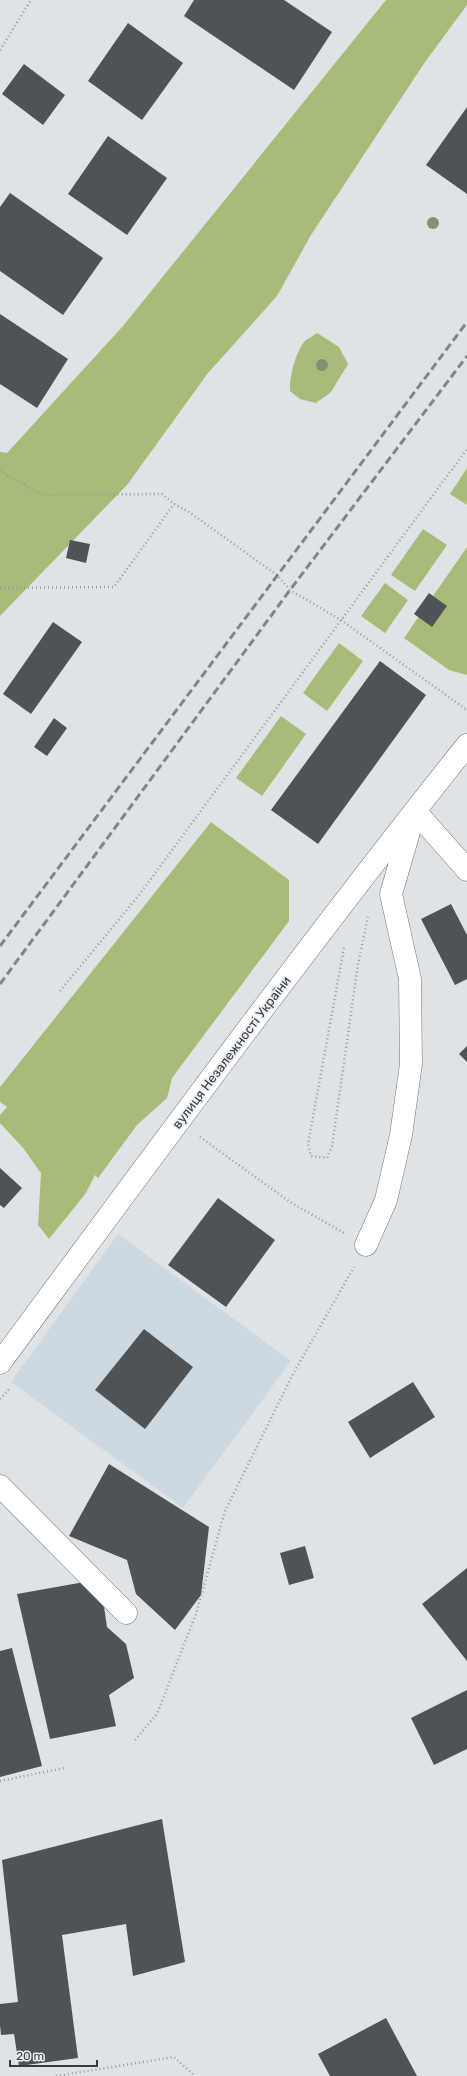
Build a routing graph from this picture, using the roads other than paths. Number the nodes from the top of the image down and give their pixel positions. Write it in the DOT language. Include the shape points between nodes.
graph roads {
  1 [pos="467,745"];
  2 [pos="415,811"];
  3 [pos="467,870"];
  4 [pos="366,1245"];
  5 [pos="0,1363"];
  6 [pos="0,1486"];
  7 [pos="126,1613"];
  1 -- 2 [label="main road, вулиця Незалежності України"];
  2 -- 3 [label="main road"];
  2 -- 4 [label="main road" via="391,894 410,979 411,1064 401,1135 386,1200"];
  2 -- 5 [label="main road, вулиця Незалежності України" via="179,1121"];
  6 -- 7 [label="main road"];
}
